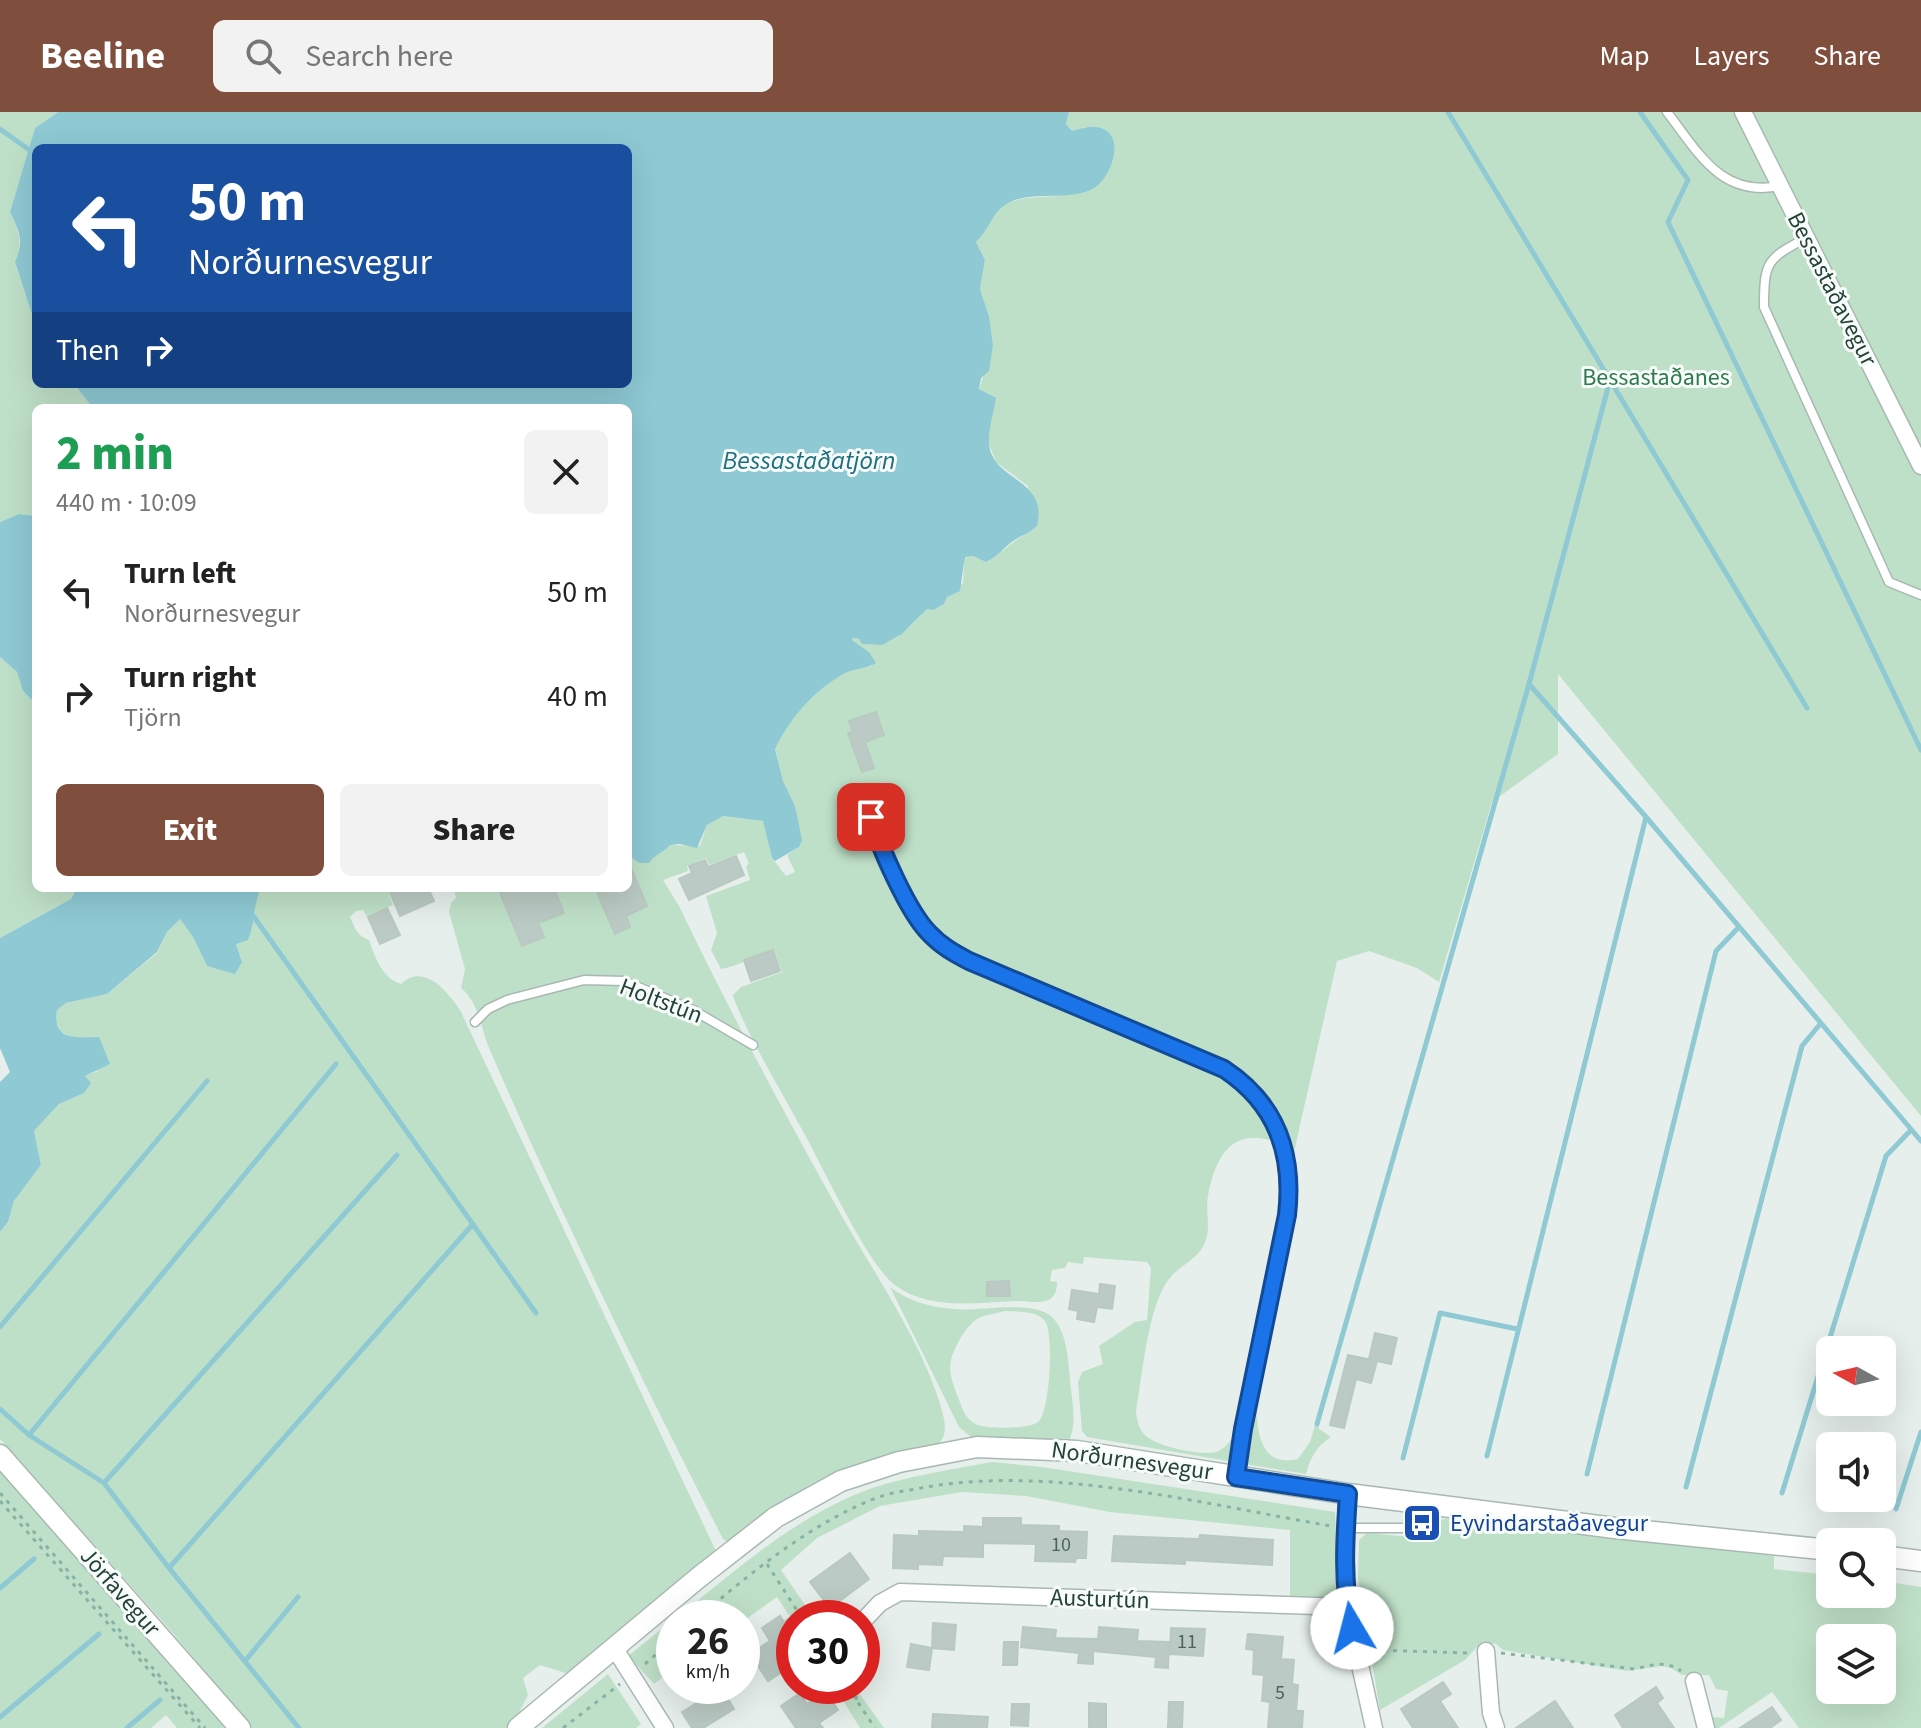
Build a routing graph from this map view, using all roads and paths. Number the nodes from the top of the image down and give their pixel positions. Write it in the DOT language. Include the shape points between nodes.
graph roads {
  1 [pos="1667,112"];
  2 [pos="1743,112"];
  3 [pos="1780,186"];
  4 [pos="1806,238"];
  5 [pos="1921,466"];
  6 [pos="1921,595"];
  7 [pos="870,801"];
  8 [pos="475,1022"];
  9 [pos="753,1045"];
  10 [pos="0,1455"];
  11 [pos="1236,1477"];
  12 [pos="0,1493"];
  13 [pos="1348,1494"];
  14 [pos="0,1501"];
  15 [pos="1441,1507"];
  16 [pos="1346,1528"];
  17 [pos="1816,1549"];
  18 [pos="1896,1558"];
  19 [pos="1921,1561"];
  20 [pos="767,1564"];
  21 [pos="721,1600"];
  22 [pos="790,1600"];
  23 [pos="880,1603"];
  24 [pos="1347,1607"];
  25 [pos="615,1649"];
  26 [pos="1357,1649"];
  27 [pos="1486,1651"];
  28 [pos="1694,1681"];
  29 [pos="859,1704"];
  30 [pos="202,1728"];
  31 [pos="240,1728"];
  32 [pos="518,1728"];
  33 [pos="665,1728"];
  34 [pos="875,1728"];
  35 [pos="1374,1728"];
  36 [pos="1496,1728"];
  37 [pos="1706,1728"];
  1 -- 3 [label="lane" via="1713,171 1743,187"];
  2 -- 3 [label="street, Bessastaðavegur"];
  3 -- 4 [label="street, Bessastaðavegur"];
  4 -- 5 [label="street, Bessastaðavegur"];
  4 -- 6 [label="lane" via="1774,256 1764,278 1764,307 1889,582"];
  7 -- 11 [label="lane" via="875,831 898,881 926,930 944,948 1224,1069 1254,1092 1268,1113 1289,1165 1290,1187"];
  8 -- 9 [label="lane, Holtstún" via="507,1000 584,980 624,981 693,1010"];
  10 -- 31 [label="street, Jörfavegur"];
  11 -- 13 [label="street, Norðurnesvegur"];
  11 -- 25 [label="street, Norðurnesvegur" via="1054,1448 977,1447 899,1462 841,1481 776,1517"];
  12 -- 30 [label="path"];
  13 -- 15 [label="street, Norðurnesvegur"];
  13 -- 16 [label="street"];
  14 -- 30 [label="path"];
  15 -- 16 [label="lane" via="1405,1528"];
  15 -- 17 [label="street, Norðurnesvegur"];
  16 -- 20 [label="path" via="1098,1486 1013,1480 948,1483 882,1496 825,1521"];
  16 -- 24 [label="street"];
  18 -- 19 [label="street"];
  20 -- 21 [label="path"];
  20 -- 22 [label="path"];
  23 -- 24 [label="street, Austurtún" via="900,1592"];
  24 -- 26 [label="street"];
  25 -- 32 [label="street, Norðurnesvegur"];
  25 -- 33 [label="street"];
  26 -- 27 [label="path"];
  26 -- 35 [label="street"];
  27 -- 28 [label="path" via="1635,1669 1671,1664"];
  27 -- 36 [label="street"];
  28 -- 37 [label="street"];
  29 -- 34 [label="path"];
}
